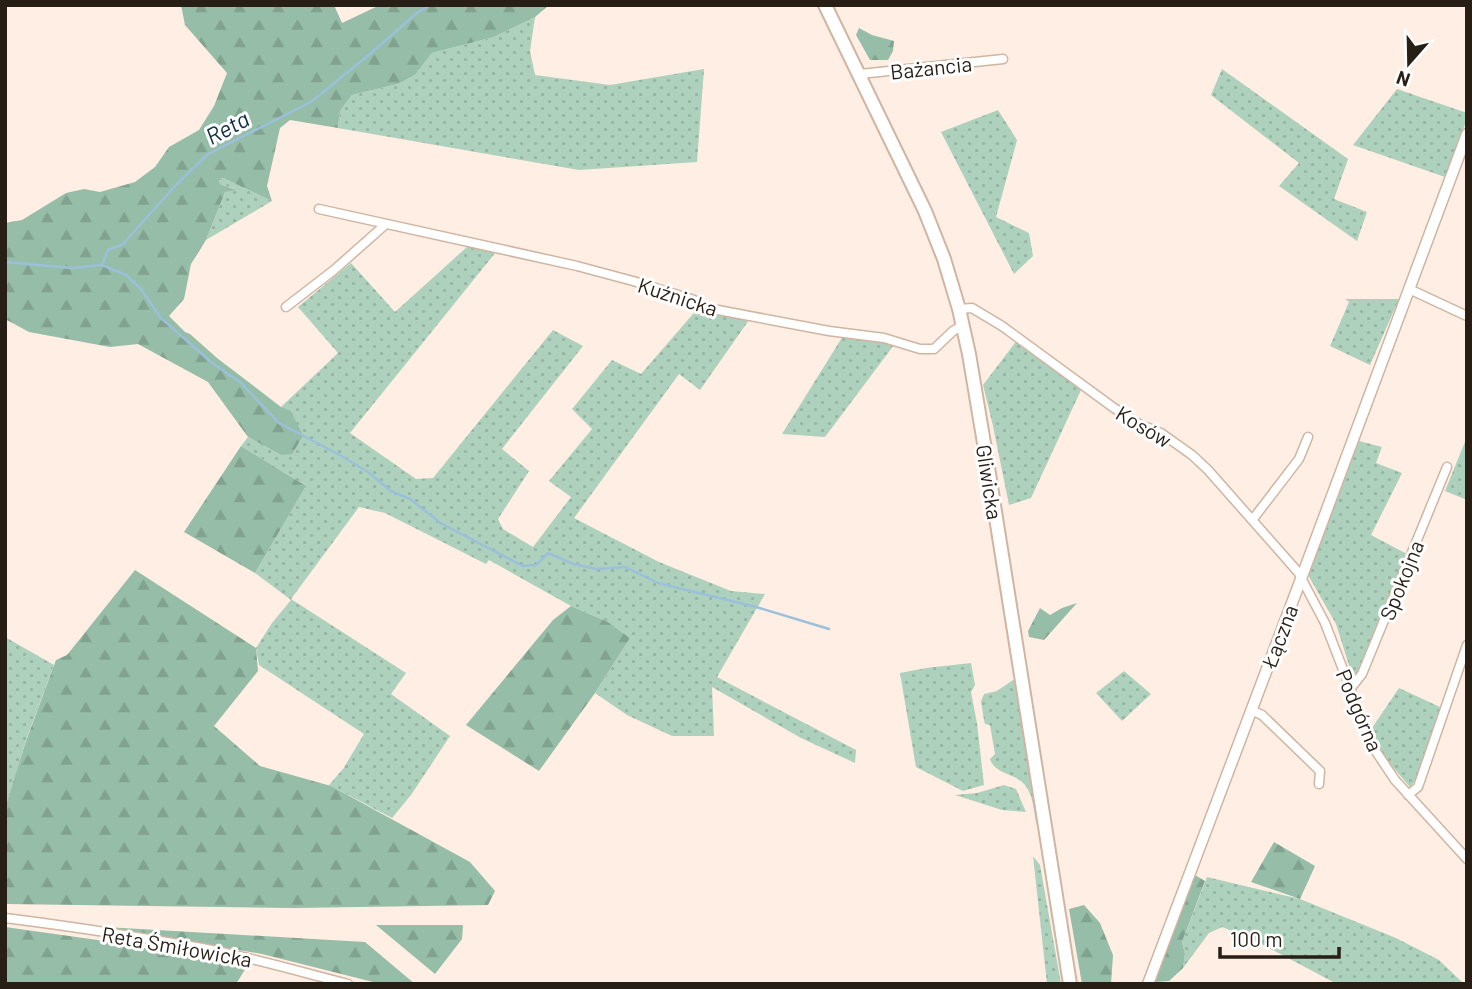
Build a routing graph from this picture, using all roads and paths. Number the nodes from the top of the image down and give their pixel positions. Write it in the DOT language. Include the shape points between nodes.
graph roads {
  1 [pos="825,5"];
  2 [pos="1003,59"];
  3 [pos="860,74"];
  4 [pos="1467,134"];
  5 [pos="319,209"];
  6 [pos="386,224"];
  7 [pos="1409,289"];
  8 [pos="286,307"];
  9 [pos="960,309"];
  10 [pos="1467,316"];
  11 [pos="963,325"];
  12 [pos="1308,438"];
  13 [pos="1447,467"];
  14 [pos="1253,519"];
  15 [pos="1301,579"];
  16 [pos="1467,645"];
  17 [pos="1350,689"];
  18 [pos="1251,709"];
  19 [pos="1319,784"];
  20 [pos="1408,795"];
  21 [pos="1467,859"];
  22 [pos="5,918"];
  23 [pos="348,984"];
  24 [pos="1070,984"];
  25 [pos="1148,984"];
  1 -- 3 [label="main road, Gliwicka"];
  2 -- 3 [label="street, Bażancia"];
  3 -- 9 [label="main road, Gliwicka" via="925,211"];
  4 -- 7 [label="street, Łączna"];
  5 -- 6 [label="street, Kuźnicka"];
  6 -- 8 [label="street"];
  6 -- 11 [label="street, Kuźnicka" via="588,269 718,310 884,338 920,349 934,349"];
  7 -- 10 [label="street"];
  7 -- 15 [label="street, Łączna"];
  9 -- 11 [label="main road, Gliwicka"];
  9 -- 14 [label="street, Kosów" via="977,310 1114,408 1192,455"];
  11 -- 24 [label="main road, Gliwicka"];
  12 -- 14 [label="street" via="1298,459"];
  13 -- 17 [label="street, Spokojna" via="1362,674"];
  14 -- 15 [label="street, Kosów"];
  15 -- 17 [label="street, Podgórna" via="1325,623"];
  15 -- 18 [label="street, Łączna"];
  16 -- 20 [label="street" via="1418,787"];
  17 -- 20 [label="street, Podgórna" via="1373,747"];
  18 -- 19 [label="street" via="1320,771"];
  18 -- 25 [label="street, Łączna"];
  20 -- 21 [label="street, Podgórna"];
  22 -- 23 [label="street, Reta Śmiłowicka" via="198,947"];
}
